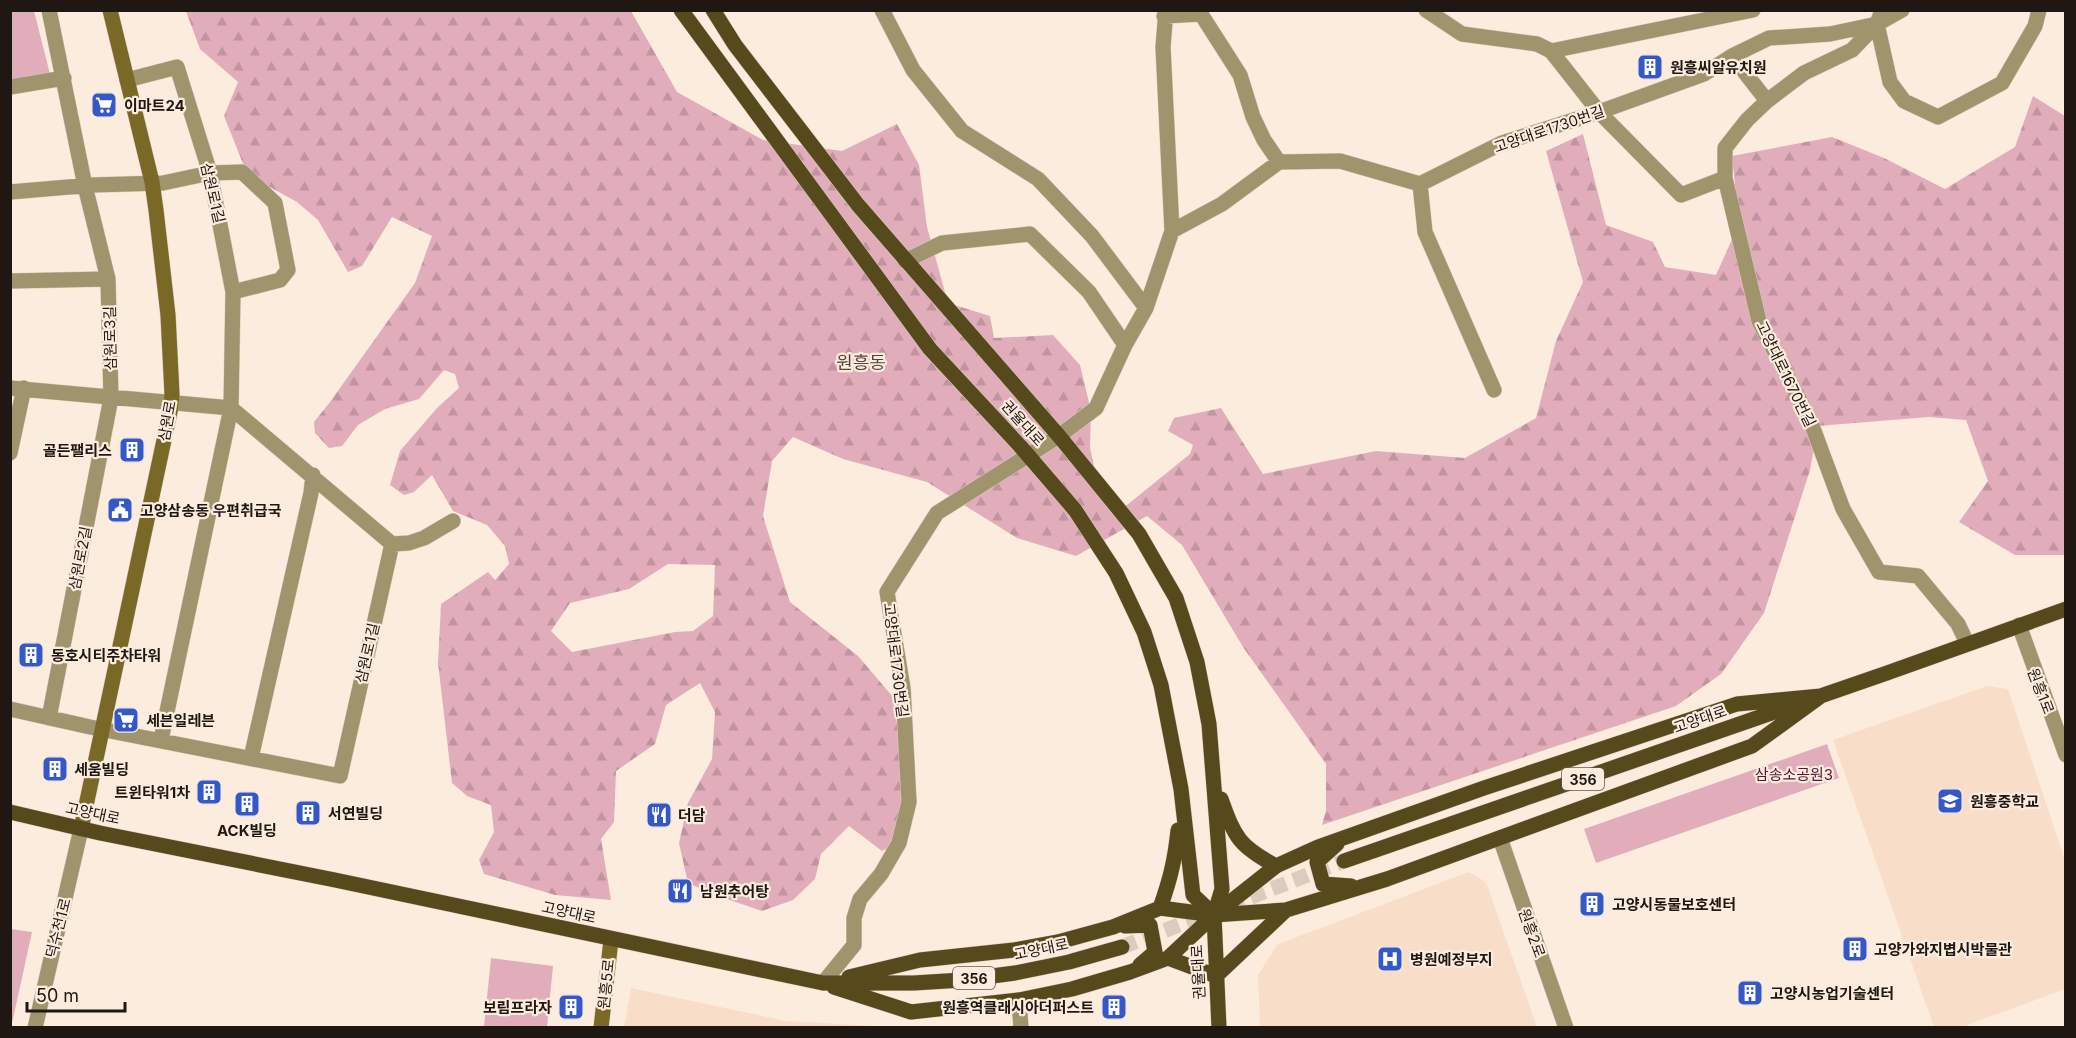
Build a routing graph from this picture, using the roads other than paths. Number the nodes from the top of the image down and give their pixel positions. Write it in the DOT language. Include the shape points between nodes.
graph roads {
  1 [pos="49,10"];
  2 [pos="110,10"];
  3 [pos="681,10"];
  4 [pos="713,10"];
  5 [pos="882,10"];
  6 [pos="1426,10"];
  7 [pos="1753,10"];
  8 [pos="1902,10"];
  9 [pos="2039,10"];
  10 [pos="1165,13"];
  11 [pos="1879,17"];
  12 [pos="1551,51"];
  13 [pos="1732,56"];
  14 [pos="64,78"];
  15 [pos="127,80"];
  16 [pos="10,87"];
  17 [pos="1767,101"];
  18 [pos="1599,112"];
  19 [pos="1279,162"];
  20 [pos="210,173"];
  21 [pos="1725,178"];
  22 [pos="152,182"];
  23 [pos="1420,184"];
  24 [pos="84,186"];
  25 [pos="10,192"];
  26 [pos="1172,231"];
  27 [pos="905,261"];
  28 [pos="108,279"];
  29 [pos="10,281"];
  30 [pos="233,292"];
  31 [pos="1146,308"];
  32 [pos="1125,345"];
  33 [pos="17,388"];
  34 [pos="1494,390"];
  35 [pos="111,398"];
  36 [pos="171,404"];
  37 [pos="231,408"];
  38 [pos="1059,436"];
  39 [pos="10,453"];
  40 [pos="1029,455"];
  41 [pos="313,475"];
  42 [pos="453,522"];
  43 [pos="392,544"];
  44 [pos="2066,609"];
  45 [pos="2019,625"];
  46 [pos="1967,643"];
  47 [pos="1821,696"];
  48 [pos="10,709"];
  49 [pos="49,718"];
  50 [pos="102,729"];
  51 [pos="161,740"];
  52 [pos="2066,755"];
  53 [pos="251,758"];
  54 [pos="1215,782"];
  55 [pos="1181,789"];
  56 [pos="10,812"];
  57 [pos="81,829"];
  58 [pos="1343,838"];
  59 [pos="1500,838"];
  60 [pos="1344,861"];
  61 [pos="1276,866"];
  62 [pos="1359,887"];
  63 [pos="1160,908"];
  64 [pos="1286,910"];
  65 [pos="1214,915"];
  66 [pos="1113,927"];
  67 [pos="611,940"];
  68 [pos="1122,947"];
  69 [pos="1168,958"];
  70 [pos="1130,972"];
  71 [pos="1216,976"];
  72 [pos="823,983"];
  73 [pos="1019,1000"];
  74 [pos="35,1028"];
  75 [pos="602,1028"];
  76 [pos="1021,1028"];
  77 [pos="1219,1028"];
  78 [pos="1566,1028"];
  1 -- 14 [label="street, 삼원로3길"];
  2 -- 15 [label="main road, 삼원로"];
  3 -- 40 [label="main road, 권율대로" via="930,349"];
  4 -- 27 [label="main road, 권율대로" via="735,45"];
  5 -- 31 [label="street" via="913,70 962,131 1038,179 1092,236"];
  6 -- 12 [label="street" via="1462,34 1537,44"];
  7 -- 12 [label="street"];
  8 -- 11 [label="street, 고양대로1730번길"];
  9 -- 11 [label="street" via="2035,26 2002,83 1938,117 1904,101 1890,82"];
  10 -- 19 [label="street" via="1201,14 1240,75 1253,117"];
  10 -- 26 [label="street, 고양대로1730번길" via="1162,47"];
  11 -- 13 [label="street, 고양대로1730번길" via="1830,33 1769,38"];
  11 -- 17 [label="street, 고양대로1670번길" via="1852,50 1804,73"];
  12 -- 18 [label="street"];
  13 -- 17 [label="street"];
  13 -- 18 [label="street, 고양대로1730번길" via="1704,74"];
  14 -- 16 [label="street"];
  14 -- 24 [label="street, 삼원로3길"];
  15 -- 20 [label="street, 삼원로1길" via="177,67"];
  15 -- 22 [label="main road, 삼원로"];
  17 -- 21 [label="street, 고양대로1670번길" via="1725,148"];
  18 -- 21 [label="street" via="1681,195"];
  18 -- 23 [label="street, 고양대로1730번길" via="1502,143"];
  19 -- 23 [label="street" via="1340,161"];
  19 -- 26 [label="street" via="1222,204"];
  20 -- 22 [label="street"];
  20 -- 30 [label="street, 삼원로1길"];
  20 -- 30 [label="street" via="242,172 275,203 286,259 288,270 280,280"];
  21 -- 46 [label="street, 고양대로1670번길" via="1760,321 1810,420 1843,509 1879,572 1918,576 1958,624"];
  22 -- 24 [label="street"];
  22 -- 36 [label="main road, 삼원로" via="168,315"];
  23 -- 34 [label="street" via="1425,232"];
  24 -- 25 [label="street"];
  24 -- 28 [label="street, 삼원로3길"];
  26 -- 31 [label="street, 고양대로1730번길"];
  27 -- 32 [label="street" via="942,243 1030,234 1089,292"];
  27 -- 38 [label="main road, 권율대로"];
  28 -- 29 [label="street"];
  28 -- 35 [label="street, 삼원로3길"];
  30 -- 37 [label="street, 삼원로1길"];
  31 -- 32 [label="street, 고양대로1730번길"];
  32 -- 38 [label="street, 고양대로1730번길" via="1096,408"];
  33 -- 35 [label="street"];
  33 -- 39 [label="street"];
  35 -- 36 [label="street"];
  35 -- 49 [label="street, 삼원로2길"];
  36 -- 37 [label="street"];
  36 -- 50 [label="main road, 삼원로"];
  37 -- 41 [label="street"];
  37 -- 51 [label="street, 삼원로1길"];
  38 -- 40 [label="street, 고양대로1730번길"];
  38 -- 54 [label="main road, 권율대로" via="1139,534 1176,598 1197,662"];
  40 -- 55 [label="main road, 권율대로" via="1075,510 1116,573 1144,632 1161,685"];
  40 -- 72 [label="street, 고양대로1730번길" via="937,513 888,592 903,688 909,802 898,843 881,874 860,898 854,918 854,945"];
  41 -- 43 [label="street"];
  41 -- 53 [label="street"];
  42 -- 43 [label="street" via="424,538"];
  43 -- 53 [label="street, 삼원로1길" via="340,776"];
  44 -- 45 [label="main road, 고양대로 / 356"];
  45 -- 46 [label="main road, 고양대로 / 356"];
  45 -- 52 [label="street, 원흥1로"];
  46 -- 47 [label="main road, 고양대로 / 356"];
  47 -- 58 [label="main road" via="1737,704"];
  47 -- 59 [label="main road" via="1752,746"];
  47 -- 60 [label="main road, 고양대로 / 356"];
  48 -- 49 [label="street"];
  49 -- 50 [label="street"];
  50 -- 51 [label="street, 삼원로1길"];
  50 -- 57 [label="main road, 삼원로"];
  51 -- 53 [label="street, 삼원로1길"];
  54 -- 61 [label="main road" via="1230,824 1243,845"];
  54 -- 65 [label="main road, 권율대로" via="1222,889"];
  55 -- 63 [label="main road" via="1175,861"];
  55 -- 65 [label="main road, 권율대로" via="1193,895"];
  56 -- 57 [label="main road, 고양대로"];
  57 -- 67 [label="main road, 고양대로"];
  57 -- 74 [label="street, 덕수천1로"];
  58 -- 61 [label="main road"];
  58 -- 62 [label="main road" via="1317,862 1323,884"];
  59 -- 62 [label="main road"];
  59 -- 78 [label="street, 원흥2로"];
  61 -- 65 [label="main road"];
  62 -- 64 [label="main road"];
  63 -- 65 [label="main road"];
  63 -- 66 [label="main road"];
  64 -- 65 [label="main road"];
  64 -- 71 [label="main road"];
  65 -- 69 [label="main road"];
  65 -- 71 [label="main road, 권율대로"];
  66 -- 70 [label="main road" via="1150,926 1155,952"];
  66 -- 72 [label="main road" via="1058,942 920,960"];
  67 -- 72 [label="main road, 고양대로 / 356"];
  67 -- 75 [label="main road, 원흥5로"];
  68 -- 72 [label="main road, 고양대로 / 356" via="1069,962 973,979"];
  69 -- 70 [label="main road"];
  69 -- 71 [label="main road"];
  70 -- 73 [label="main road"];
  71 -- 77 [label="main road, 권율대로"];
  72 -- 73 [label="main road" via="911,1012"];
  73 -- 76 [label="street"];
}
